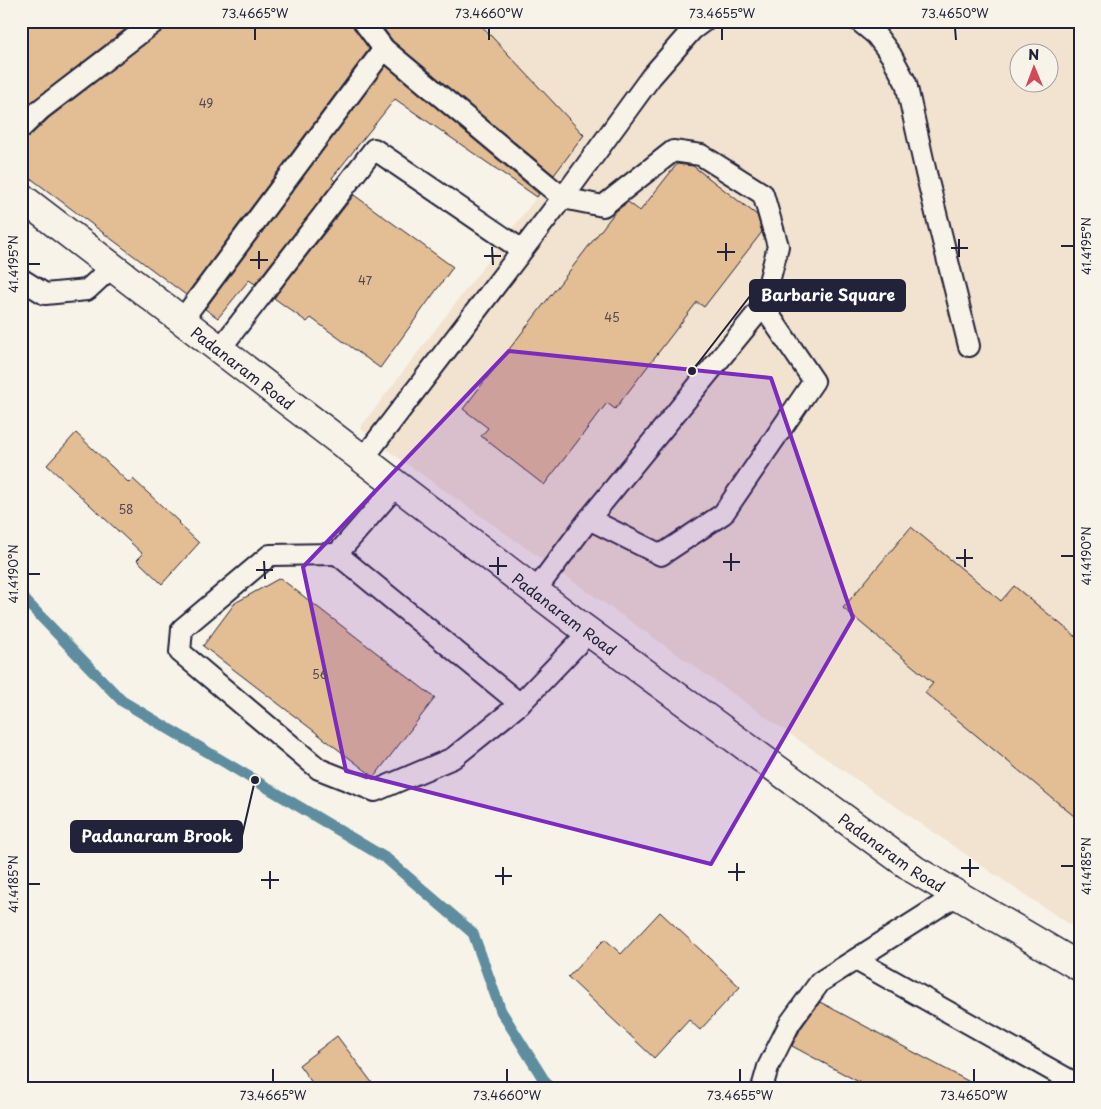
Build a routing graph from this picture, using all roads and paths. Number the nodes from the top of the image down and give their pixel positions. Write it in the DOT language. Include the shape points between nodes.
graph roads {
  1 [pos="156,21"];
  2 [pos="363,21"];
  3 [pos="704,21"];
  4 [pos="858,21"];
  5 [pos="384,49"];
  6 [pos="21,128"];
  7 [pos="21,197"];
  8 [pos="563,198"];
  9 [pos="522,250"];
  10 [pos="112,267"];
  11 [pos="21,279"];
  12 [pos="763,306"];
  13 [pos="182,320"];
  14 [pos="969,346"];
  15 [pos="220,349"];
  16 [pos="363,459"];
  17 [pos="397,485"];
  18 [pos="589,519"];
  19 [pos="337,554"];
  20 [pos="535,591"];
  21 [pos="589,632"];
  22 [pos="520,704"];
  23 [pos="958,895"];
  24 [pos="856,960"];
  25 [pos="1080,967"];
  26 [pos="1080,1086"];
  27 [pos="762,1088"];
  1 -- 6 [label="lane"];
  2 -- 5 [label="lane"];
  3 -- 8 [label="lane" via="692,30 651,77"];
  4 -- 14 [label="lane" via="876,35 906,83"];
  5 -- 8 [label="lane"];
  5 -- 13 [label="lane"];
  7 -- 10 [label="main road, Padanaram Road"];
  8 -- 9 [label="lane"];
  8 -- 12 [label="lane" via="603,206 673,151 701,155 763,194 778,246"];
  9 -- 15 [label="lane" via="374,149"];
  9 -- 16 [label="lane"];
  10 -- 11 [label="lane" via="87,290 45,294"];
  10 -- 13 [label="main road, Padanaram Road"];
  12 -- 18 [label="lane"];
  12 -- 18 [label="lane" via="814,381 723,514 661,555"];
  13 -- 15 [label="main road, Padanaram Road"];
  15 -- 16 [label="main road, Padanaram Road"];
  16 -- 17 [label="main road, Padanaram Road"];
  17 -- 19 [label="lane"];
  17 -- 20 [label="main road, Padanaram Road"];
  18 -- 20 [label="lane"];
  19 -- 22 [label="lane"];
  19 -- 22 [label="lane" via="270,555 182,628 180,652 319,770 375,791 453,758"];
  20 -- 21 [label="main road, Padanaram Road"];
  21 -- 22 [label="lane"];
  21 -- 23 [label="main road, Padanaram Road" via="915,870"];
  23 -- 24 [label="lane"];
  23 -- 25 [label="main road, Padanaram Road"];
  24 -- 26 [label="lane"];
  24 -- 27 [label="lane" via="820,982 790,1023 768,1067"];
}
